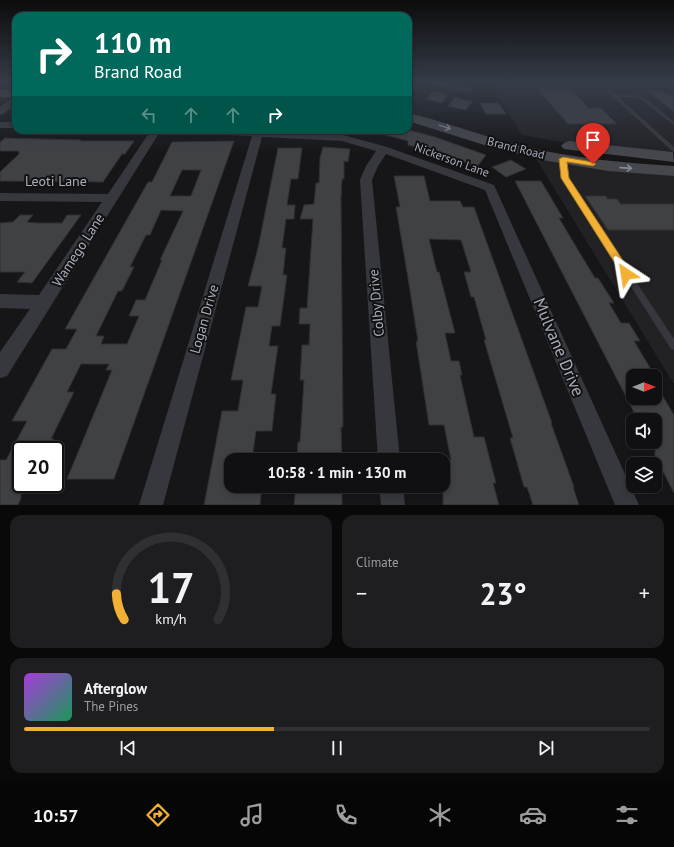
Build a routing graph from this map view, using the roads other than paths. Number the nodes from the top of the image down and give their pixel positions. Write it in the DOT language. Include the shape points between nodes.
graph roads {
  1 [pos="8,106"];
  2 [pos="414,106"];
  3 [pos="625,106"];
  4 [pos="652,106"];
  5 [pos="0,112"];
  6 [pos="412,118"];
  7 [pos="674,124"];
  8 [pos="0,125"];
  9 [pos="12,125"];
  10 [pos="153,134"];
  11 [pos="257,134"];
  12 [pos="296,134"];
  13 [pos="383,149"];
  14 [pos="674,150"];
  15 [pos="674,157"];
  16 [pos="563,159"];
  17 [pos="674,171"];
  18 [pos="490,188"];
  19 [pos="0,197"];
  20 [pos="112,198"];
  21 [pos="0,301"];
  22 [pos="44,302"];
  23 [pos="674,346"];
  24 [pos="0,369"];
  25 [pos="388,453"];
  26 [pos="392,493"];
  27 [pos="151,505"];
  28 [pos="393,505"];
  29 [pos="627,505"];
  1 -- 5 [label="street"];
  2 -- 15 [label="main road, Brand Road" via="546,142"];
  3 -- 14 [label="lane"];
  4 -- 7 [label="lane"];
  6 -- 16 [label="main road, Brand Road, one-way" via="500,145"];
  8 -- 9 [label="street"];
  10 -- 20 [label="street, Wamego Lane"];
  11 -- 27 [label="street, Logan Drive"];
  12 -- 13 [label="street, Nickerson Lane" via="343,138"];
  13 -- 18 [label="street, Nickerson Lane"];
  13 -- 25 [label="street, Colby Drive" via="366,180"];
  16 -- 17 [label="main road, Brand Road, one-way" via="623,168"];
  16 -- 23 [label="lane" via="565,178 570,187"];
  18 -- 29 [label="street, Mulvane Drive"];
  19 -- 20 [label="street, Leoti Lane"];
  20 -- 22 [label="street, Wamego Lane"];
  21 -- 22 [label="street"];
  22 -- 24 [label="street, Wamego Lane"];
  26 -- 28 [label="street"];
}
